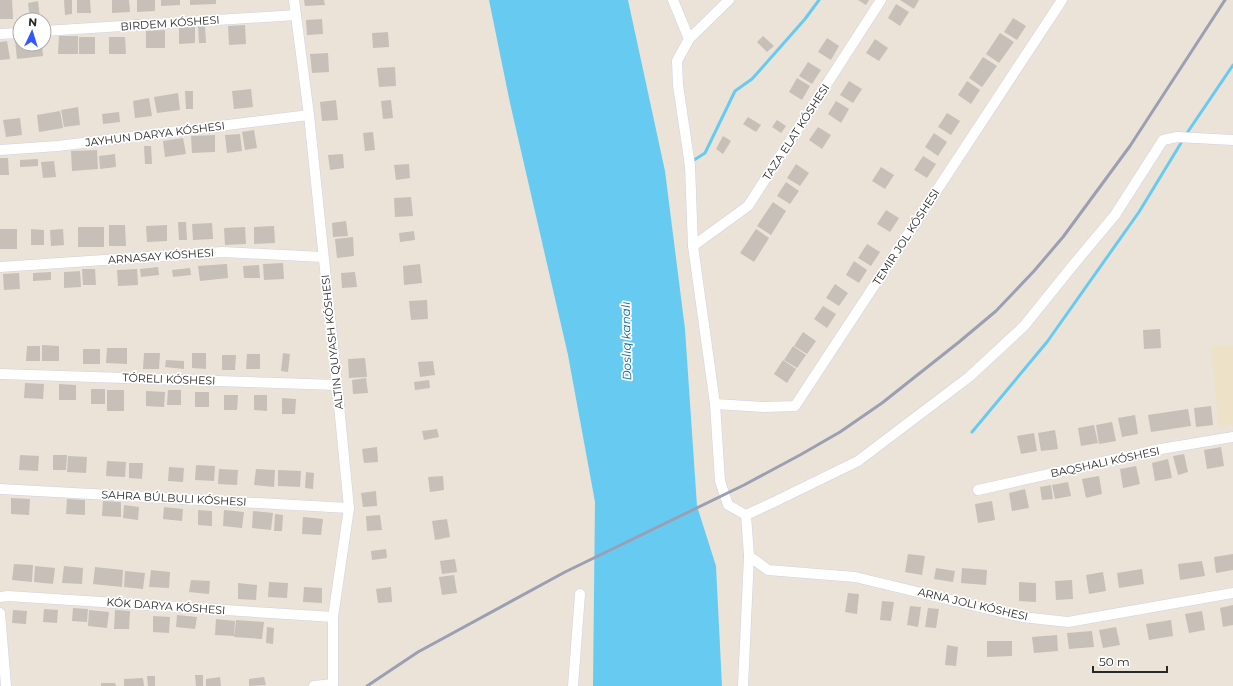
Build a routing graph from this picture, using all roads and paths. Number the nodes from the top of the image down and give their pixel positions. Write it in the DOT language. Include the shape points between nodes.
graph roads {
  1 [pos="294,0"];
  2 [pos="674,0"];
  3 [pos="729,0"];
  4 [pos="881,0"];
  5 [pos="1062,0"];
  6 [pos="296,15"];
  7 [pos="52,30"];
  8 [pos="12,33"];
  9 [pos="0,34"];
  10 [pos="689,40"];
  11 [pos="309,115"];
  12 [pos="1233,140"];
  13 [pos="0,150"];
  14 [pos="693,246"];
  15 [pos="323,257"];
  16 [pos="0,266"];
  17 [pos="0,374"];
  18 [pos="337,385"];
  19 [pos="715,404"];
  20 [pos="1233,437"];
  21 [pos="0,489"];
  22 [pos="978,490"];
  23 [pos="349,508"];
  24 [pos="746,514"];
  25 [pos="749,556"];
  26 [pos="1233,593"];
  27 [pos="580,594"];
  28 [pos="0,597"];
  29 [pos="0,613"];
  30 [pos="333,617"];
  31 [pos="6,686"];
  32 [pos="314,686"];
  33 [pos="573,686"];
  34 [pos="743,686"];
  1 -- 6 [label="street"];
  2 -- 10 [label="street"];
  3 -- 10 [label="street"];
  4 -- 14 [label="street, TAZA ELAT KÓSHESI" via="748,206"];
  5 -- 19 [label="street, TEMIR JOL KÓSHESI" via="795,406"];
  6 -- 7 [label="street, BIRDEM KÓSHESI"];
  6 -- 11 [label="street"];
  8 -- 9 [label="street"];
  10 -- 14 [label="street" via="677,61 690,166"];
  11 -- 13 [label="street, JAYHUN DARYA KÓSHESI" via="58,146"];
  11 -- 15 [label="street"];
  12 -- 24 [label="street" via="1177,136 1163,140 1115,215 1024,326 969,377 858,460"];
  14 -- 19 [label="street"];
  15 -- 16 [label="street, ARNASAY KÓSHESI" via="223,252"];
  15 -- 18 [label="street"];
  17 -- 18 [label="street, TÓRELI KÓSHESI"];
  18 -- 23 [label="street"];
  19 -- 24 [label="street" via="720,482 728,505"];
  20 -- 22 [label="street"];
  21 -- 23 [label="street, SAHRA BÚLBULI KÓSHESI"];
  23 -- 30 [label="street"];
  24 -- 25 [label="street"];
  25 -- 26 [label="street" via="768,570 855,577 1022,617 1068,622"];
  25 -- 34 [label="street"];
  27 -- 33 [label="street"];
  28 -- 30 [label="street, KÓK DARYA KÓSHESI"];
  29 -- 31 [label="street"];
  30 -- 32 [label="street" via="333,684"];
}
